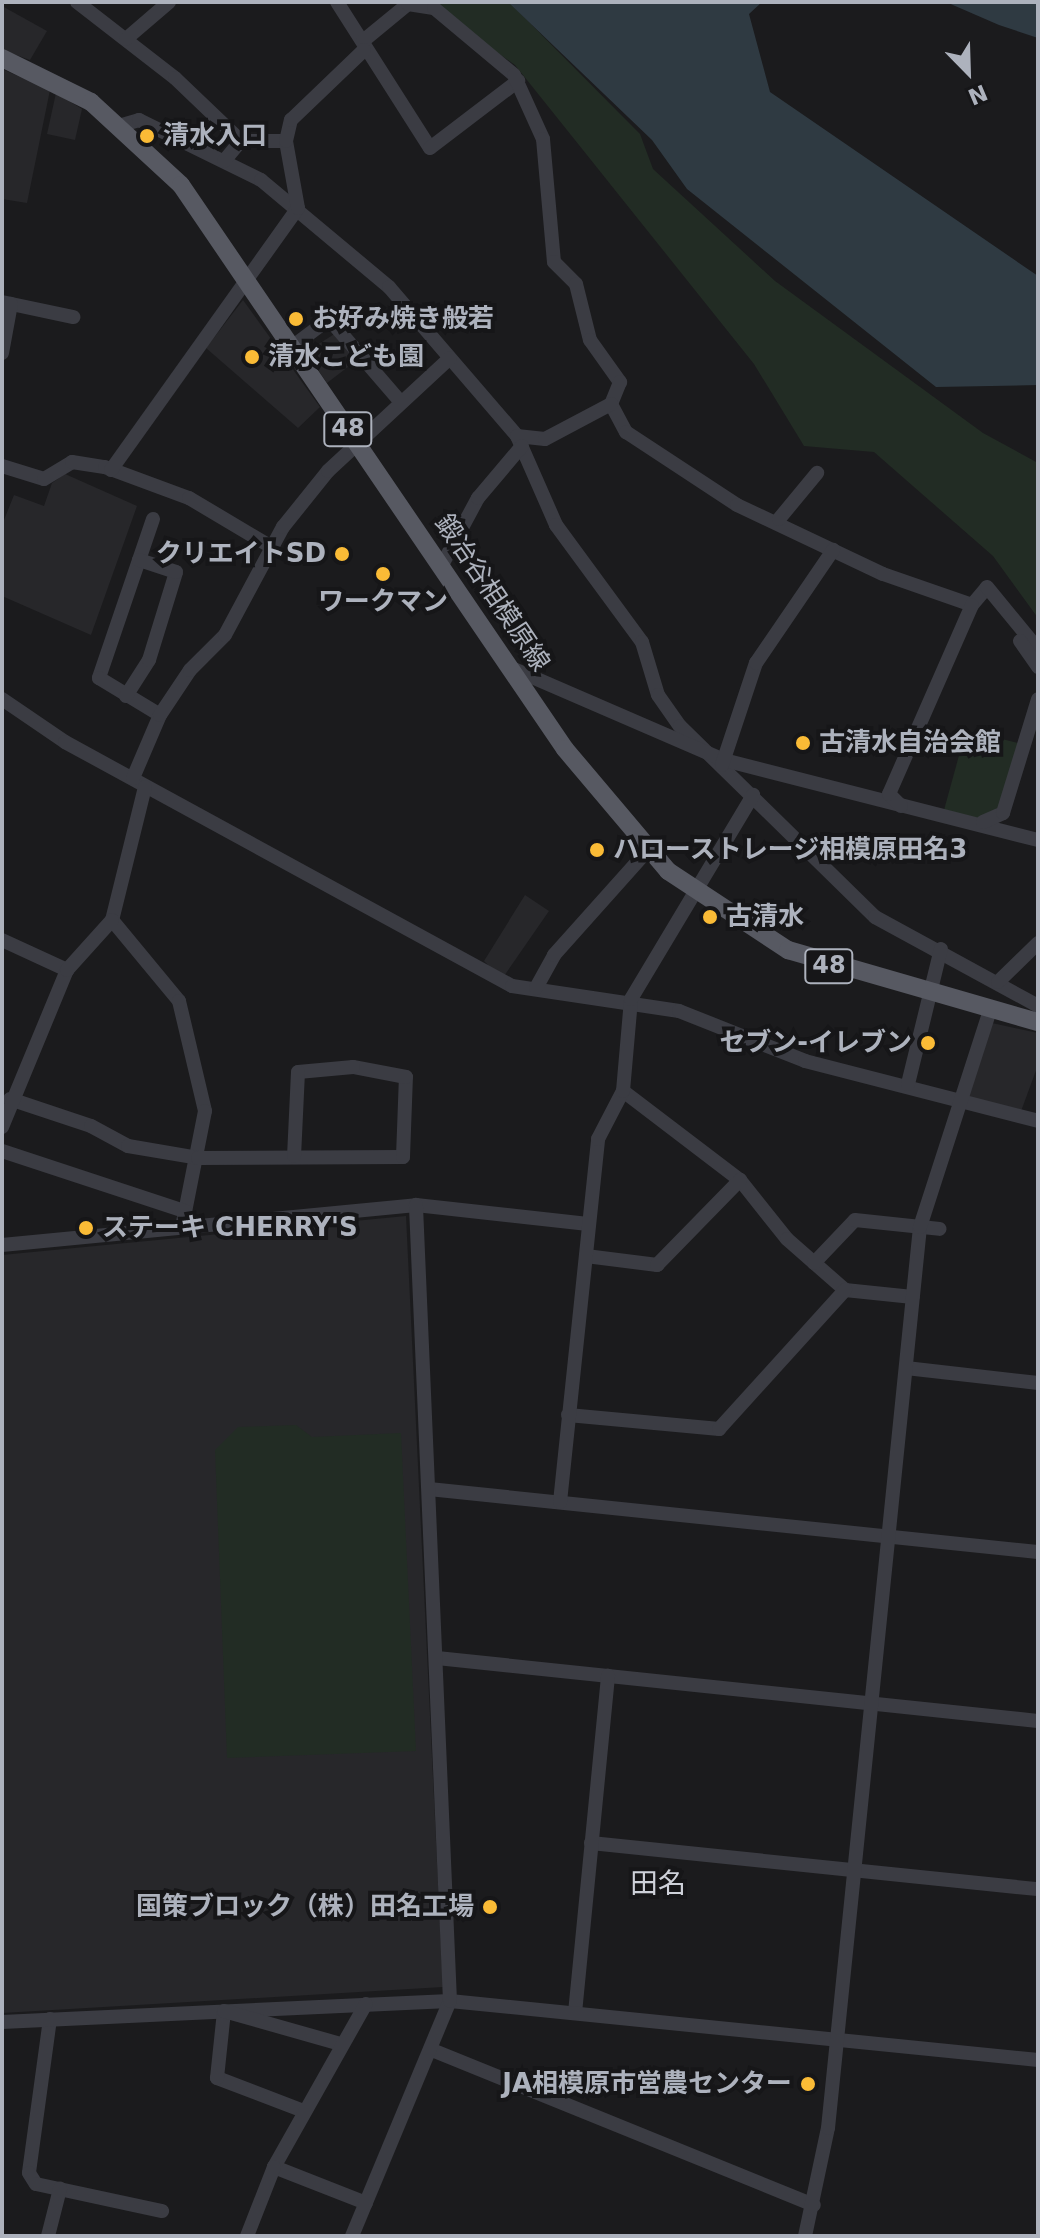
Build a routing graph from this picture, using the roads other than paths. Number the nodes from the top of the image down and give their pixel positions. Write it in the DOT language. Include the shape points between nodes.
graph roads {
  1 [pos="77,2"];
  2 [pos="169,2"];
  3 [pos="337,2"];
  4 [pos="126,39"];
  5 [pos="364,46"];
  6 [pos="2,58"];
  7 [pos="518,81"];
  8 [pos="122,125"];
  9 [pos="241,141"];
  10 [pos="286,141"];
  11 [pos="224,161"];
  12 [pos="298,208"];
  13 [pos="250,285"];
  14 [pos="6,303"];
  15 [pos="73,317"];
  16 [pos="293,346"];
  17 [pos="2,353"];
  18 [pos="450,358"];
  19 [pos="399,400"];
  20 [pos="611,404"];
  21 [pos="520,441"];
  22 [pos="358,442"];
  23 [pos="2,466"];
  24 [pos="111,470"];
  25 [pos="817,473"];
  26 [pos="153,519"];
  27 [pos="779,519"];
  28 [pos="270,546"];
  29 [pos="833,550"];
  30 [pos="139,560"];
  31 [pos="442,565"];
  32 [pos="972,605"];
  33 [pos="1021,626"];
  34 [pos="1038,649"];
  35 [pos="509,667"];
  36 [pos="1038,667"];
  37 [pos="126,696"];
  38 [pos="2,699"];
  39 [pos="1038,699"];
  40 [pos="160,715"];
  41 [pos="707,753"];
  42 [pos="723,763"];
  43 [pos="139,782"];
  44 [pos="753,795"];
  45 [pos="902,807"];
  46 [pos="983,822"];
  47 [pos="1038,840"];
  48 [pos="647,851"];
  49 [pos="691,889"];
  50 [pos="112,920"];
  51 [pos="2,940"];
  52 [pos="1038,943"];
  53 [pos="941,949"];
  54 [pos="67,970"];
  55 [pos="998,982"];
  56 [pos="536,988"];
  57 [pos="930,994"];
  58 [pos="631,999"];
  59 [pos="1038,1006"];
  60 [pos="990,1010"];
  61 [pos="1038,1022"];
  62 [pos="908,1084"];
  63 [pos="623,1091"];
  64 [pos="10,1099"];
  65 [pos="958,1100"];
  66 [pos="1038,1121"];
  67 [pos="2,1127"];
  68 [pos="2,1151"];
  69 [pos="294,1156"];
  70 [pos="198,1158"];
  71 [pos="740,1180"];
  72 [pos="416,1205"];
  73 [pos="185,1211"];
  74 [pos="588,1224"];
  75 [pos="182,1227"];
  76 [pos="920,1227"];
  77 [pos="940,1229"];
  78 [pos="2,1245"];
  79 [pos="586,1256"];
  80 [pos="814,1263"];
  81 [pos="845,1290"];
  82 [pos="913,1297"];
  83 [pos="906,1368"];
  84 [pos="1038,1383"];
  85 [pos="568,1415"];
  86 [pos="429,1489"];
  87 [pos="560,1502"];
  88 [pos="889,1535"];
  89 [pos="1038,1552"];
  90 [pos="437,1658"];
  91 [pos="608,1676"];
  92 [pos="872,1704"];
  93 [pos="1038,1721"];
  94 [pos="591,1843"];
  95 [pos="853,1871"];
  96 [pos="1038,1889"];
  97 [pos="450,2001"];
  98 [pos="366,2004"];
  99 [pos="224,2011"];
  100 [pos="575,2013"];
  101 [pos="50,2019"];
  102 [pos="2,2022"];
  103 [pos="837,2040"];
  104 [pos="341,2044"];
  105 [pos="432,2050"];
  106 [pos="1038,2060"];
  107 [pos="301,2110"];
  108 [pos="274,2167"];
  109 [pos="60,2189"];
  110 [pos="366,2203"];
  111 [pos="814,2205"];
  112 [pos="162,2211"];
  113 [pos="48,2236"];
  114 [pos="247,2236"];
  115 [pos="352,2236"];
  116 [pos="805,2236"];
  1 -- 4 [label="street"];
  2 -- 4 [label="street"];
  3 -- 5 [label="street"];
  4 -- 9 [label="street"];
  5 -- 7 [label="street" via="408,4 434,8"];
  5 -- 7 [label="street" via="430,148"];
  5 -- 10 [label="street" via="303,105"];
  6 -- 8 [label="main road, 鍛冶谷相模原線 / 48" via="66,87"];
  7 -- 20 [label="street" via="543,139 554,262 576,284 590,340 620,382"];
  8 -- 11 [label="street" via="139,120"];
  8 -- 13 [label="main road, 鍛冶谷相模原線 / 48" via="181,185"];
  9 -- 10 [label="street"];
  9 -- 11 [label="street"];
  10 -- 12 [label="street"];
  11 -- 12 [label="street"];
  12 -- 13 [label="street"];
  12 -- 18 [label="street" via="389,287"];
  13 -- 16 [label="main road, 鍛冶谷相模原線 / 48"];
  13 -- 24 [label="street" via="181,364"];
  14 -- 15 [label="street"];
  14 -- 17 [label="street"];
  16 -- 19 [label="street" via="329,319"];
  16 -- 22 [label="main road, 鍛冶谷相模原線 / 48"];
  18 -- 19 [label="street"];
  18 -- 21 [label="street"];
  19 -- 22 [label="street"];
  20 -- 21 [label="street" via="545,439"];
  20 -- 27 [label="street" via="620,426 654,455 737,505"];
  21 -- 31 [label="street" via="478,498"];
  21 -- 41 [label="street" via="556,525 642,642 664,707"];
  22 -- 28 [label="street"];
  22 -- 31 [label="main road, 鍛冶谷相模原線 / 48"];
  23 -- 24 [label="street" via="44,479 72,462"];
  24 -- 28 [label="street" via="189,498"];
  25 -- 27 [label="street"];
  26 -- 30 [label="street"];
  27 -- 29 [label="street"];
  28 -- 40 [label="street" via="225,635 197,660"];
  29 -- 32 [label="street"];
  29 -- 42 [label="street" via="756,663"];
  30 -- 37 [label="street" via="99,678"];
  30 -- 37 [label="street" via="176,572 149,660"];
  31 -- 35 [label="main road, 鍛冶谷相模原線 / 48"];
  32 -- 33 [label="street" via="987,587"];
  32 -- 45 [label="street" via="889,794"];
  33 -- 34 [label="street"];
  33 -- 36 [label="street" via="1014,632"];
  35 -- 41 [label="street"];
  35 -- 48 [label="main road, 鍛冶谷相模原線 / 48"];
  37 -- 40 [label="street"];
  38 -- 43 [label="street"];
  39 -- 46 [label="street" via="1003,813"];
  40 -- 43 [label="street"];
  41 -- 42 [label="street"];
  42 -- 44 [label="street"];
  42 -- 45 [label="street"];
  43 -- 50 [label="street"];
  43 -- 56 [label="street" via="512,986"];
  44 -- 49 [label="street"];
  44 -- 53 [label="street" via="863,908"];
  45 -- 46 [label="street"];
  46 -- 47 [label="street"];
  48 -- 49 [label="main road, 鍛冶谷相模原線 / 48"];
  48 -- 56 [label="street" via="554,955"];
  49 -- 57 [label="main road, 鍛冶谷相模原線 / 48" via="788,950"];
  49 -- 58 [label="street"];
  50 -- 54 [label="street"];
  50 -- 70 [label="street" via="179,1001 205,1111"];
  51 -- 54 [label="street"];
  52 -- 55 [label="street"];
  53 -- 55 [label="street"];
  53 -- 57 [label="street"];
  54 -- 64 [label="street"];
  55 -- 59 [label="street"];
  56 -- 58 [label="street"];
  57 -- 60 [label="main road, 鍛冶谷相模原線 / 48"];
  57 -- 62 [label="street" via="911,1048"];
  58 -- 62 [label="street" via="805,1061"];
  58 -- 63 [label="street"];
  60 -- 61 [label="main road, 鍛冶谷相模原線 / 48"];
  60 -- 65 [label="street"];
  62 -- 65 [label="street"];
  63 -- 71 [label="street"];
  63 -- 74 [label="street" via="598,1139"];
  64 -- 67 [label="street"];
  64 -- 70 [label="street" via="128,1146"];
  65 -- 66 [label="street"];
  65 -- 76 [label="street"];
  68 -- 73 [label="street"];
  69 -- 69 [label="street" via="403,1157 406,1077 353,1067 298,1072"];
  69 -- 70 [label="street"];
  70 -- 73 [label="street"];
  71 -- 79 [label="street" via="657,1265"];
  71 -- 80 [label="street"];
  72 -- 74 [label="street"];
  72 -- 75 [label="street"];
  72 -- 86 [label="street"];
  73 -- 75 [label="street"];
  74 -- 79 [label="street"];
  75 -- 78 [label="street"];
  76 -- 77 [label="street"];
  76 -- 80 [label="street" via="855,1220"];
  76 -- 82 [label="street"];
  79 -- 85 [label="street"];
  80 -- 81 [label="street"];
  81 -- 82 [label="street"];
  81 -- 85 [label="street" via="719,1429"];
  82 -- 83 [label="street"];
  83 -- 84 [label="street"];
  83 -- 88 [label="street"];
  85 -- 87 [label="street"];
  86 -- 87 [label="street"];
  86 -- 90 [label="street"];
  87 -- 88 [label="street"];
  88 -- 89 [label="street"];
  88 -- 92 [label="street"];
  90 -- 91 [label="street"];
  90 -- 97 [label="street"];
  91 -- 92 [label="street"];
  91 -- 94 [label="street"];
  92 -- 93 [label="street"];
  92 -- 95 [label="street"];
  94 -- 95 [label="street"];
  94 -- 100 [label="street"];
  95 -- 96 [label="street"];
  95 -- 103 [label="street"];
  97 -- 98 [label="street"];
  97 -- 100 [label="street"];
  97 -- 105 [label="street"];
  98 -- 99 [label="street"];
  98 -- 104 [label="street"];
  99 -- 101 [label="street"];
  99 -- 104 [label="street"];
  99 -- 107 [label="street" via="217,2078"];
  100 -- 103 [label="street"];
  101 -- 102 [label="street"];
  101 -- 109 [label="street" via="29,2173 36,2184"];
  103 -- 106 [label="street"];
  103 -- 111 [label="street"];
  104 -- 107 [label="street"];
  105 -- 110 [label="street"];
  105 -- 111 [label="street"];
  107 -- 108 [label="street"];
  108 -- 110 [label="street"];
  108 -- 114 [label="street"];
  109 -- 112 [label="street"];
  109 -- 113 [label="street"];
  110 -- 115 [label="street"];
  111 -- 116 [label="street"];
}
